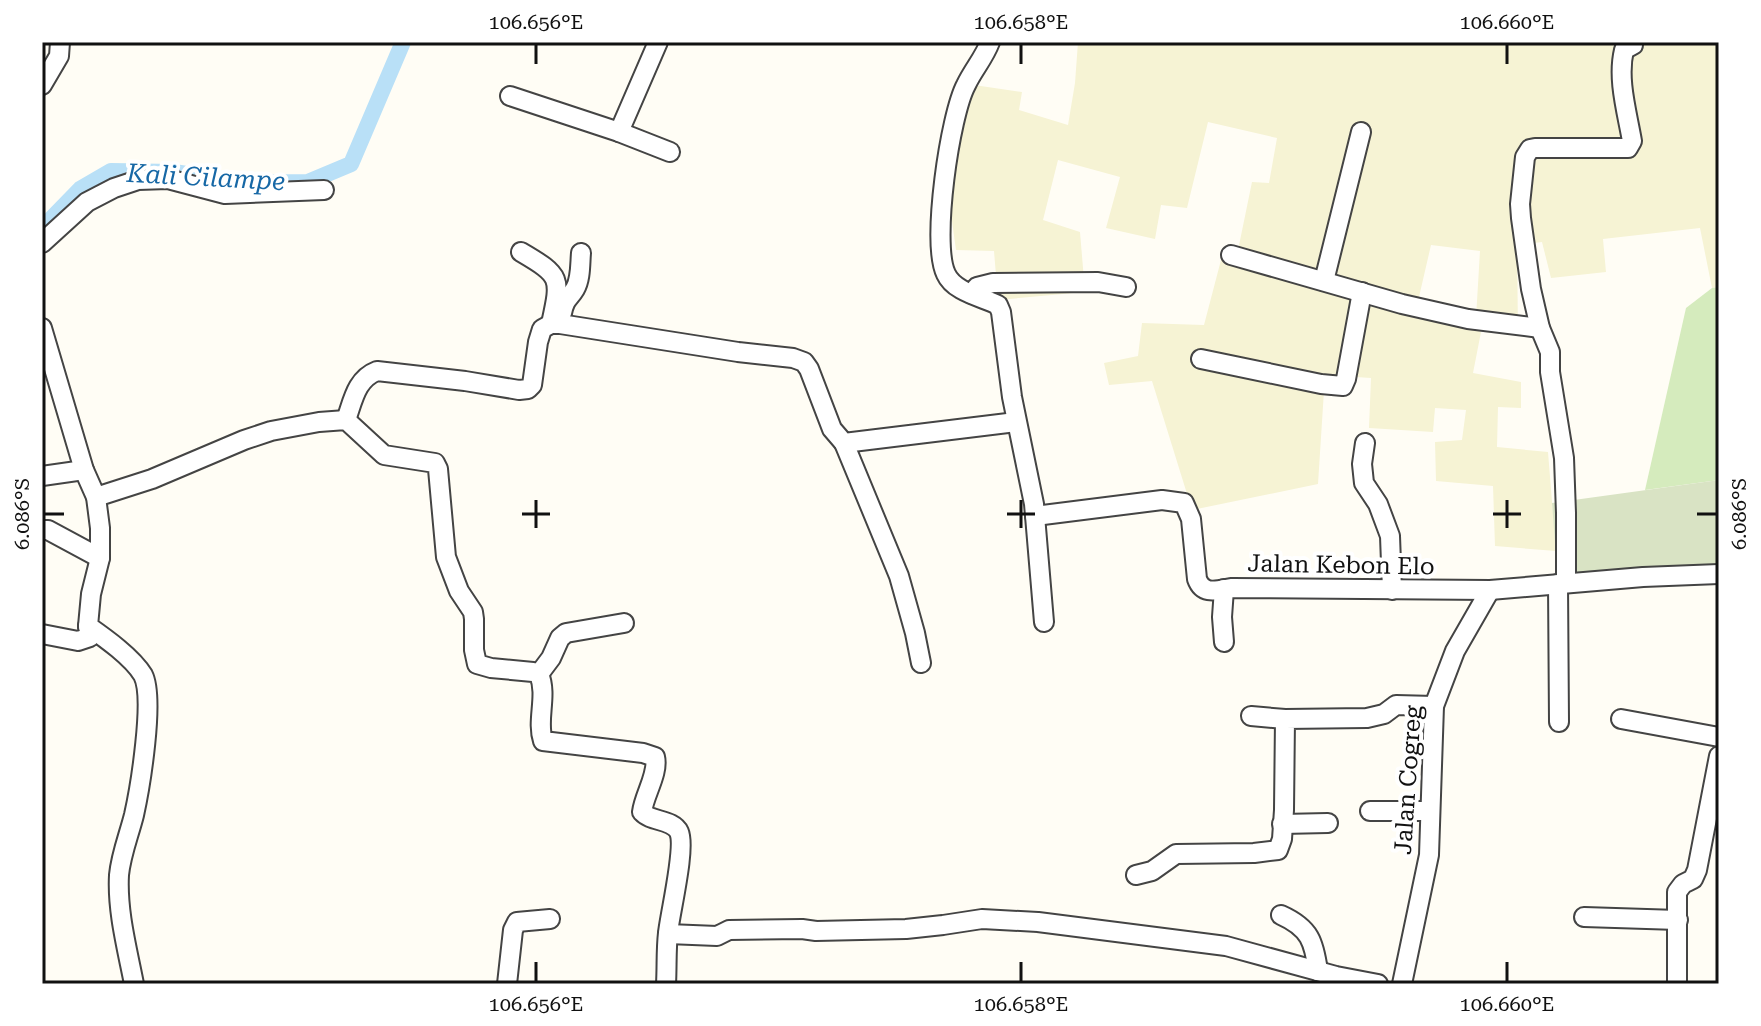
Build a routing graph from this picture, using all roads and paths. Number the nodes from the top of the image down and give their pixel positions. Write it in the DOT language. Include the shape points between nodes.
graph roads {
  1 [pos="60,42"];
  2 [pos="658,42"];
  3 [pos="990,42"];
  4 [pos="1633,42"];
  5 [pos="42,85"];
  6 [pos="510,96"];
  7 [pos="619,132"];
  8 [pos="1361,132"];
  9 [pos="670,152"];
  10 [pos="324,190"];
  11 [pos="42,243"];
  12 [pos="521,252"];
  13 [pos="581,253"];
  14 [pos="1231,255"];
  15 [pos="1324,281"];
  16 [pos="1126,287"];
  17 [pos="1362,292"];
  18 [pos="972,294"];
  19 [pos="556,324"];
  20 [pos="42,328"];
  21 [pos="1540,328"];
  22 [pos="1201,359"];
  23 [pos="346,420"];
  24 [pos="1016,422"];
  25 [pos="844,443"];
  26 [pos="1365,443"];
  27 [pos="84,470"];
  28 [pos="42,476"];
  29 [pos="96,497"];
  30 [pos="1035,516"];
  31 [pos="42,530"];
  32 [pos="100,558"];
  33 [pos="1719,574"];
  34 [pos="1562,584"];
  35 [pos="1224,589"];
  36 [pos="1392,590"];
  37 [pos="1490,590"];
  38 [pos="1044,622"];
  39 [pos="624,623"];
  40 [pos="88,626"];
  41 [pos="42,634"];
  42 [pos="1224,642"];
  43 [pos="921,663"];
  44 [pos="539,674"];
  45 [pos="1434,706"];
  46 [pos="1251,716"];
  47 [pos="1285,719"];
  48 [pos="1621,719"];
  49 [pos="1559,722"];
  50 [pos="1719,737"];
  51 [pos="1719,756"];
  52 [pos="1370,811"];
  53 [pos="1430,811"];
  54 [pos="1328,823"];
  55 [pos="1282,824"];
  56 [pos="1136,875"];
  57 [pos="1281,915"];
  58 [pos="1584,917"];
  59 [pos="550,919"];
  60 [pos="1678,920"];
  61 [pos="668,934"];
  62 [pos="1318,971"];
  63 [pos="134,984"];
  64 [pos="507,984"];
  65 [pos="666,984"];
  66 [pos="1378,984"];
  67 [pos="1402,984"];
  68 [pos="1677,984"];
  1 -- 5 [label="street" via="59,56"];
  2 -- 7 [label="street"];
  3 -- 18 [label="street" via="965,86 940,208 946,274"];
  4 -- 21 [label="street" via="1622,59 1632,141 1628,148 1535,148 1525,157 1521,218"];
  6 -- 7 [label="street"];
  7 -- 9 [label="street"];
  8 -- 15 [label="street"];
  10 -- 11 [label="street" via="225,194 168,179 138,180 87,202"];
  12 -- 19 [label="street" via="555,276"];
  13 -- 19 [label="street" via="578,282"];
  14 -- 15 [label="street"];
  15 -- 17 [label="street"];
  16 -- 18 [label="street" via="1098,282 993,283"];
  17 -- 21 [label="street" via="1468,319"];
  17 -- 22 [label="street" via="1343,386"];
  18 -- 24 [label="street" via="998,305 1001,312"];
  19 -- 23 [label="street" via="542,329 528,389 377,371 362,380"];
  19 -- 25 [label="street" via="804,362 832,429"];
  20 -- 27 [label="street"];
  21 -- 34 [label="street" via="1550,352 1564,458"];
  23 -- 29 [label="street" via="271,431"];
  23 -- 44 [label="street" via="384,455 435,463 446,557 473,612 475,660 480,666"];
  24 -- 25 [label="street"];
  24 -- 30 [label="street"];
  25 -- 43 [label="street" via="899,576"];
  26 -- 36 [label="street" via="1364,483 1390,536"];
  27 -- 28 [label="street"];
  27 -- 29 [label="street"];
  29 -- 32 [label="street"];
  30 -- 35 [label="street, Jalan Kebon Elo" via="1136,502 1184,503 1191,519 1199,585"];
  30 -- 38 [label="street"];
  31 -- 32 [label="street"];
  32 -- 40 [label="street"];
  33 -- 34 [label="street, Jalan Kebon Elo"];
  34 -- 37 [label="street, Jalan Kebon Elo"];
  34 -- 49 [label="street"];
  35 -- 36 [label="street, Jalan Kebon Elo"];
  35 -- 42 [label="street"];
  36 -- 37 [label="street, Jalan Kebon Elo"];
  37 -- 45 [label="street, Jalan Cogreg" via="1455,651"];
  39 -- 44 [label="street" via="566,633"];
  40 -- 41 [label="street" via="90,637 78,641"];
  40 -- 63 [label="street" via="134,665 146,690 144,753 119,876"];
  44 -- 61 [label="street" via="543,741 655,757 642,812 674,826 680,838"];
  45 -- 47 [label="street" via="1396,705 1367,718"];
  45 -- 53 [label="street, Jalan Cogreg"];
  46 -- 47 [label="street"];
  47 -- 55 [label="street"];
  48 -- 50 [label="street"];
  51 -- 60 [label="street" via="1697,870 1677,892"];
  52 -- 53 [label="street"];
  53 -- 67 [label="street, Jalan Cogreg" via="1429,855"];
  54 -- 55 [label="street"];
  55 -- 56 [label="street" via="1276,851 1176,854"];
  57 -- 62 [label="street" via="1305,931"];
  58 -- 60 [label="street"];
  59 -- 64 [label="street" via="517,922"];
  60 -- 68 [label="street"];
  61 -- 62 [label="street" via="906,929 982,919 1226,946"];
  61 -- 65 [label="street"];
  62 -- 66 [label="street"];
}
